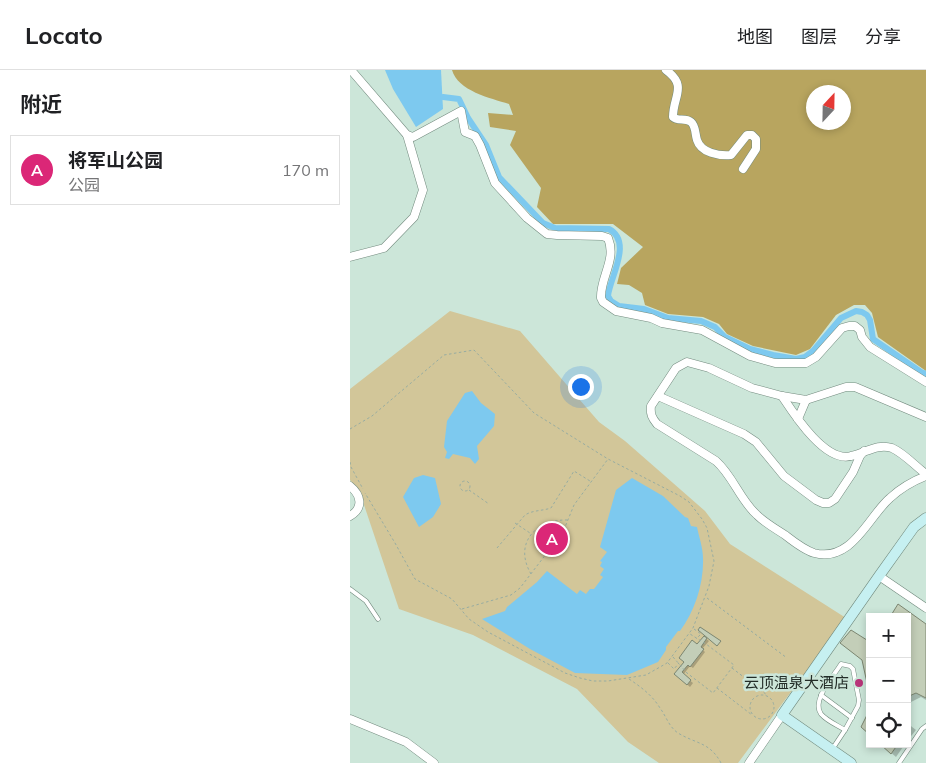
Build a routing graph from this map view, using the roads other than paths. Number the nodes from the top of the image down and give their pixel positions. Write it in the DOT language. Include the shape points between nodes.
graph roads {
  1 [pos="351,70"];
  2 [pos="666,70"];
  3 [pos="407,135"];
  4 [pos="742,170"];
  5 [pos="350,257"];
  6 [pos="926,382"];
  7 [pos="658,396"];
  8 [pos="782,396"];
  9 [pos="806,400"];
  10 [pos="926,417"];
  11 [pos="798,419"];
  12 [pos="864,451"];
  13 [pos="926,475"];
  14 [pos="350,486"];
  15 [pos="350,516"];
  16 [pos="926,518"];
  17 [pos="879,576"];
  18 [pos="350,589"];
  19 [pos="926,608"];
  20 [pos="378,618"];
  21 [pos="821,695"];
  22 [pos="782,714"];
  23 [pos="852,718"];
  24 [pos="350,719"];
  25 [pos="926,726"];
  26 [pos="844,730"];
  27 [pos="832,750"];
  28 [pos="434,763"];
  29 [pos="749,763"];
  30 [pos="851,763"];
  31 [pos="899,763"];
  1 -- 3 [label="street"];
  2 -- 4 [label="street" via="676,79 679,90 673,117 692,122 701,147 712,154 731,155 747,135 756,140 756,149"];
  3 -- 5 [label="street" via="423,190 414,217 384,248"];
  3 -- 6 [label="street" via="413,137 462,111 465,132 475,136 495,183 527,218 547,234 608,238 611,257 601,298 616,311 702,330 750,356 775,363 806,363 824,349 842,328 855,326 870,347"];
  7 -- 8 [label="street" via="676,368 687,362 709,368 752,388"];
  7 -- 12 [label="street" via="744,434 756,442 784,476 823,503 835,499"];
  7 -- 13 [label="street" via="650,411 657,424 724,467 757,515 815,554 834,552 852,544 889,498"];
  8 -- 9 [label="street"];
  8 -- 11 [label="street"];
  9 -- 10 [label="street" via="854,387"];
  9 -- 11 [label="street"];
  11 -- 12 [label="street" via="830,452 850,457"];
  12 -- 13 [label="street" via="882,446 891,448"];
  14 -- 15 [label="street" via="360,499 359,506"];
  16 -- 17 [label="street" via="914,528"];
  17 -- 19 [label="street"];
  17 -- 22 [label="street"];
  18 -- 20 [label="lane" via="366,601"];
  21 -- 23 [label="lane"];
  21 -- 23 [label="lane" via="841,664 850,666 859,700"];
  21 -- 26 [label="lane" via="818,708 822,715"];
  22 -- 27 [label="street"];
  22 -- 29 [label="street"];
  23 -- 26 [label="lane"];
  24 -- 28 [label="street" via="406,742"];
  25 -- 31 [label="lane"];
  26 -- 27 [label="lane"];
  27 -- 30 [label="street"];
}
